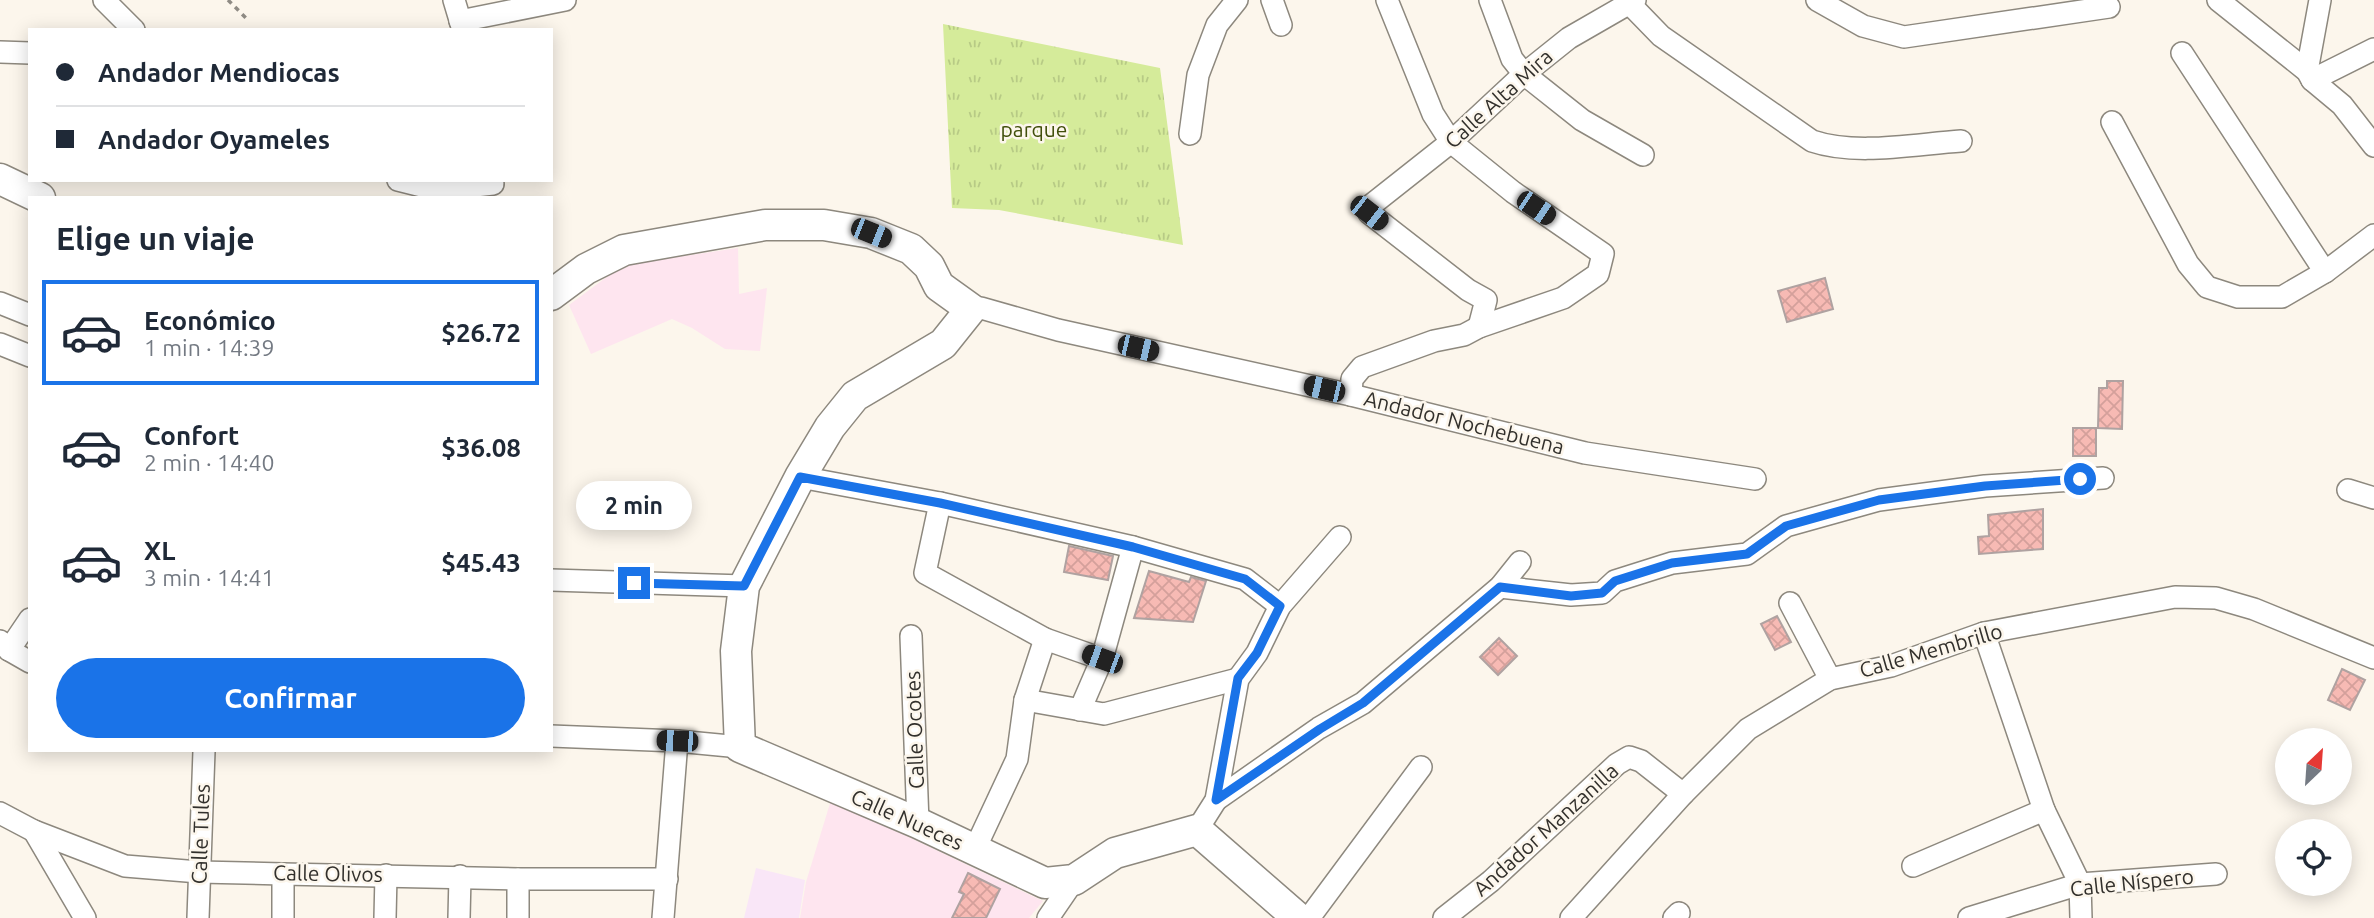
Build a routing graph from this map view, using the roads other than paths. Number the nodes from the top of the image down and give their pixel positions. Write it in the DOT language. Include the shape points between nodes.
graph roads {
  1 [pos="104,0"];
  2 [pos="454,0"];
  3 [pos="565,0"];
  4 [pos="1237,0"];
  5 [pos="1272,0"];
  6 [pos="1387,0"];
  7 [pos="1490,0"];
  8 [pos="1817,0"];
  9 [pos="2218,0"];
  10 [pos="2320,0"];
  11 [pos="1630,1"];
  12 [pos="2109,7"];
  13 [pos="461,25"];
  14 [pos="1281,25"];
  15 [pos="132,28"];
  16 [pos="2374,49"];
  17 [pos="0,52"];
  18 [pos="28,53"];
  19 [pos="2182,53"];
  20 [pos="1524,74"];
  21 [pos="2310,75"];
  22 [pos="2112,122"];
  23 [pos="1190,134"];
  24 [pos="1961,141"];
  25 [pos="1451,142"];
  26 [pos="2374,146"];
  27 [pos="1643,155"];
  28 [pos="0,179"];
  29 [pos="406,182"];
  30 [pos="494,187"];
  31 [pos="36,196"];
  32 [pos="2374,235"];
  33 [pos="2325,272"];
  34 [pos="553,294"];
  35 [pos="0,303"];
  36 [pos="971,309"];
  37 [pos="28,314"];
  38 [pos="1479,327"];
  39 [pos="0,345"];
  40 [pos="28,355"];
  41 [pos="1351,395"];
  42 [pos="800,477"];
  43 [pos="2103,478"];
  44 [pos="1755,479"];
  45 [pos="2348,490"];
  46 [pos="2374,498"];
  47 [pos="940,503"];
  48 [pos="1340,537"];
  49 [pos="1133,547"];
  50 [pos="1520,562"];
  51 [pos="553,580"];
  52 [pos="744,586"];
  53 [pos="1500,587"];
  54 [pos="1790,603"];
  55 [pos="1280,606"];
  56 [pos="28,621"];
  57 [pos="1984,633"];
  58 [pos="911,636"];
  59 [pos="1045,639"];
  60 [pos="5,646"];
  61 [pos="2374,658"];
  62 [pos="1102,659"];
  63 [pos="28,661"];
  64 [pos="1238,678"];
  65 [pos="1830,679"];
  66 [pos="1025,699"];
  67 [pos="1080,710"];
  68 [pos="553,736"];
  69 [pos="677,741"];
  70 [pos="740,747"];
  71 [pos="204,752"];
  72 [pos="1422,767"];
  73 [pos="1683,794"];
  74 [pos="1216,800"];
  75 [pos="2043,810"];
  76 [pos="0,813"];
  77 [pos="918,823"];
  78 [pos="1197,830"];
  79 [pos="34,831"];
  80 [pos="975,851"];
  81 [pos="1913,866"];
  82 [pos="200,872"];
  83 [pos="283,874"];
  84 [pos="2216,874"];
  85 [pos="386,875"];
  86 [pos="460,876"];
  87 [pos="518,879"];
  88 [pos="667,879"];
  89 [pos="1074,880"];
  90 [pos="2080,884"];
  91 [pos="85,918"];
  92 [pos="198,918"];
  93 [pos="283,918"];
  94 [pos="385,918"];
  95 [pos="459,918"];
  96 [pos="518,918"];
  97 [pos="663,918"];
  98 [pos="1048,918"];
  99 [pos="1298,918"];
  100 [pos="1309,918"];
  101 [pos="1444,918"];
  102 [pos="1570,918"];
  103 [pos="1969,918"];
  104 [pos="2081,918"];
  1 -- 15 [label="street"];
  2 -- 13 [label="street"];
  3 -- 13 [label="street"];
  4 -- 23 [label="street" via="1217,25 1198,75"];
  5 -- 14 [label="street"];
  6 -- 25 [label="street" via="1433,114"];
  7 -- 20 [label="street" via="1512,59"];
  8 -- 12 [label="street" via="1863,26 1904,37"];
  9 -- 21 [label="street"];
  10 -- 21 [label="street"];
  11 -- 20 [label="street, Calle Alta Mira" via="1569,38"];
  11 -- 24 [label="street" via="1661,36 1812,141 1855,148"];
  16 -- 21 [label="street"];
  17 -- 18 [label="street"];
  19 -- 33 [label="street"];
  20 -- 25 [label="street, Calle Alta Mira"];
  20 -- 27 [label="street" via="1582,120"];
  21 -- 26 [label="street" via="2342,105"];
  22 -- 33 [label="street" via="2188,264 2207,287 2238,297 2282,297"];
  25 -- 38 [label="street, Calle Alta Mira" via="1370,206 1369,213 1486,300"];
  25 -- 38 [label="street" via="1603,254 1598,274 1563,298"];
  28 -- 31 [label="main road"];
  29 -- 30 [label="street" via="438,190"];
  32 -- 33 [label="street"];
  34 -- 36 [label="main road" via="586,269 624,250 765,225 824,225 871,233 911,249 929,266 939,286"];
  35 -- 37 [label="street"];
  36 -- 41 [label="street, Andador Nochebuena"];
  36 -- 42 [label="main road" via="943,344 855,396"];
  38 -- 41 [label="street" via="1363,367 1352,379"];
  39 -- 40 [label="street"];
  41 -- 44 [label="street, Andador Nochebuena" via="1585,453"];
  42 -- 47 [label="street"];
  42 -- 52 [label="main road"];
  43 -- 53 [label="street" via="1985,486 1879,500 1786,526 1747,554 1672,563 1615,581 1602,593 1571,596"];
  45 -- 46 [label="street"];
  47 -- 49 [label="street"];
  47 -- 59 [label="street" via="925,573"];
  48 -- 55 [label="street"];
  49 -- 55 [label="street" via="1245,579"];
  49 -- 62 [label="street"];
  50 -- 53 [label="street"];
  51 -- 52 [label="street"];
  52 -- 70 [label="main road" via="736,651"];
  53 -- 74 [label="street" via="1363,703"];
  54 -- 65 [label="street"];
  55 -- 64 [label="street" via="1257,653"];
  56 -- 60 [label="street"];
  57 -- 61 [label="street, Calle Membrillo" via="2175,597 2216,598"];
  57 -- 65 [label="street, Calle Membrillo" via="1891,666"];
  57 -- 75 [label="street"];
  58 -- 77 [label="street, Calle Ocotes"];
  59 -- 62 [label="street"];
  59 -- 66 [label="street"];
  60 -- 63 [label="street"];
  62 -- 67 [label="street"];
  64 -- 67 [label="street" via="1104,714"];
  64 -- 74 [label="street"];
  65 -- 73 [label="street, Calle Membrillo" via="1748,729"];
  66 -- 67 [label="street"];
  66 -- 80 [label="street" via="1017,759"];
  68 -- 69 [label="street"];
  69 -- 70 [label="street"];
  69 -- 88 [label="street"];
  70 -- 77 [label="main road, Calle Nueces"];
  71 -- 82 [label="street, Calle Tules"];
  72 -- 100 [label="street"];
  73 -- 101 [label="street, Andador Manzanilla" via="1629,757"];
  73 -- 102 [label="street, Calle Membrillo"];
  74 -- 78 [label="street"];
  75 -- 81 [label="street"];
  75 -- 90 [label="street"];
  76 -- 79 [label="street, Calle Olivos"];
  77 -- 80 [label="main road, Calle Nueces"];
  78 -- 89 [label="main road" via="1115,853"];
  78 -- 99 [label="main road"];
  79 -- 82 [label="street, Calle Olivos" via="125,866"];
  79 -- 91 [label="street"];
  80 -- 89 [label="main road, Calle Nueces" via="1045,883"];
  82 -- 83 [label="street, Calle Olivos"];
  82 -- 92 [label="street, Calle Tules"];
  83 -- 85 [label="street, Calle Olivos"];
  83 -- 93 [label="street"];
  84 -- 90 [label="street, Calle Níspero"];
  85 -- 86 [label="street, Calle Olivos"];
  85 -- 94 [label="street"];
  86 -- 87 [label="street, Calle Olivos"];
  86 -- 95 [label="street"];
  87 -- 88 [label="street, Calle Olivos"];
  87 -- 96 [label="street"];
  88 -- 97 [label="street"];
  89 -- 98 [label="street"];
  90 -- 103 [label="street, Calle Níspero"];
  90 -- 104 [label="street"];
}
